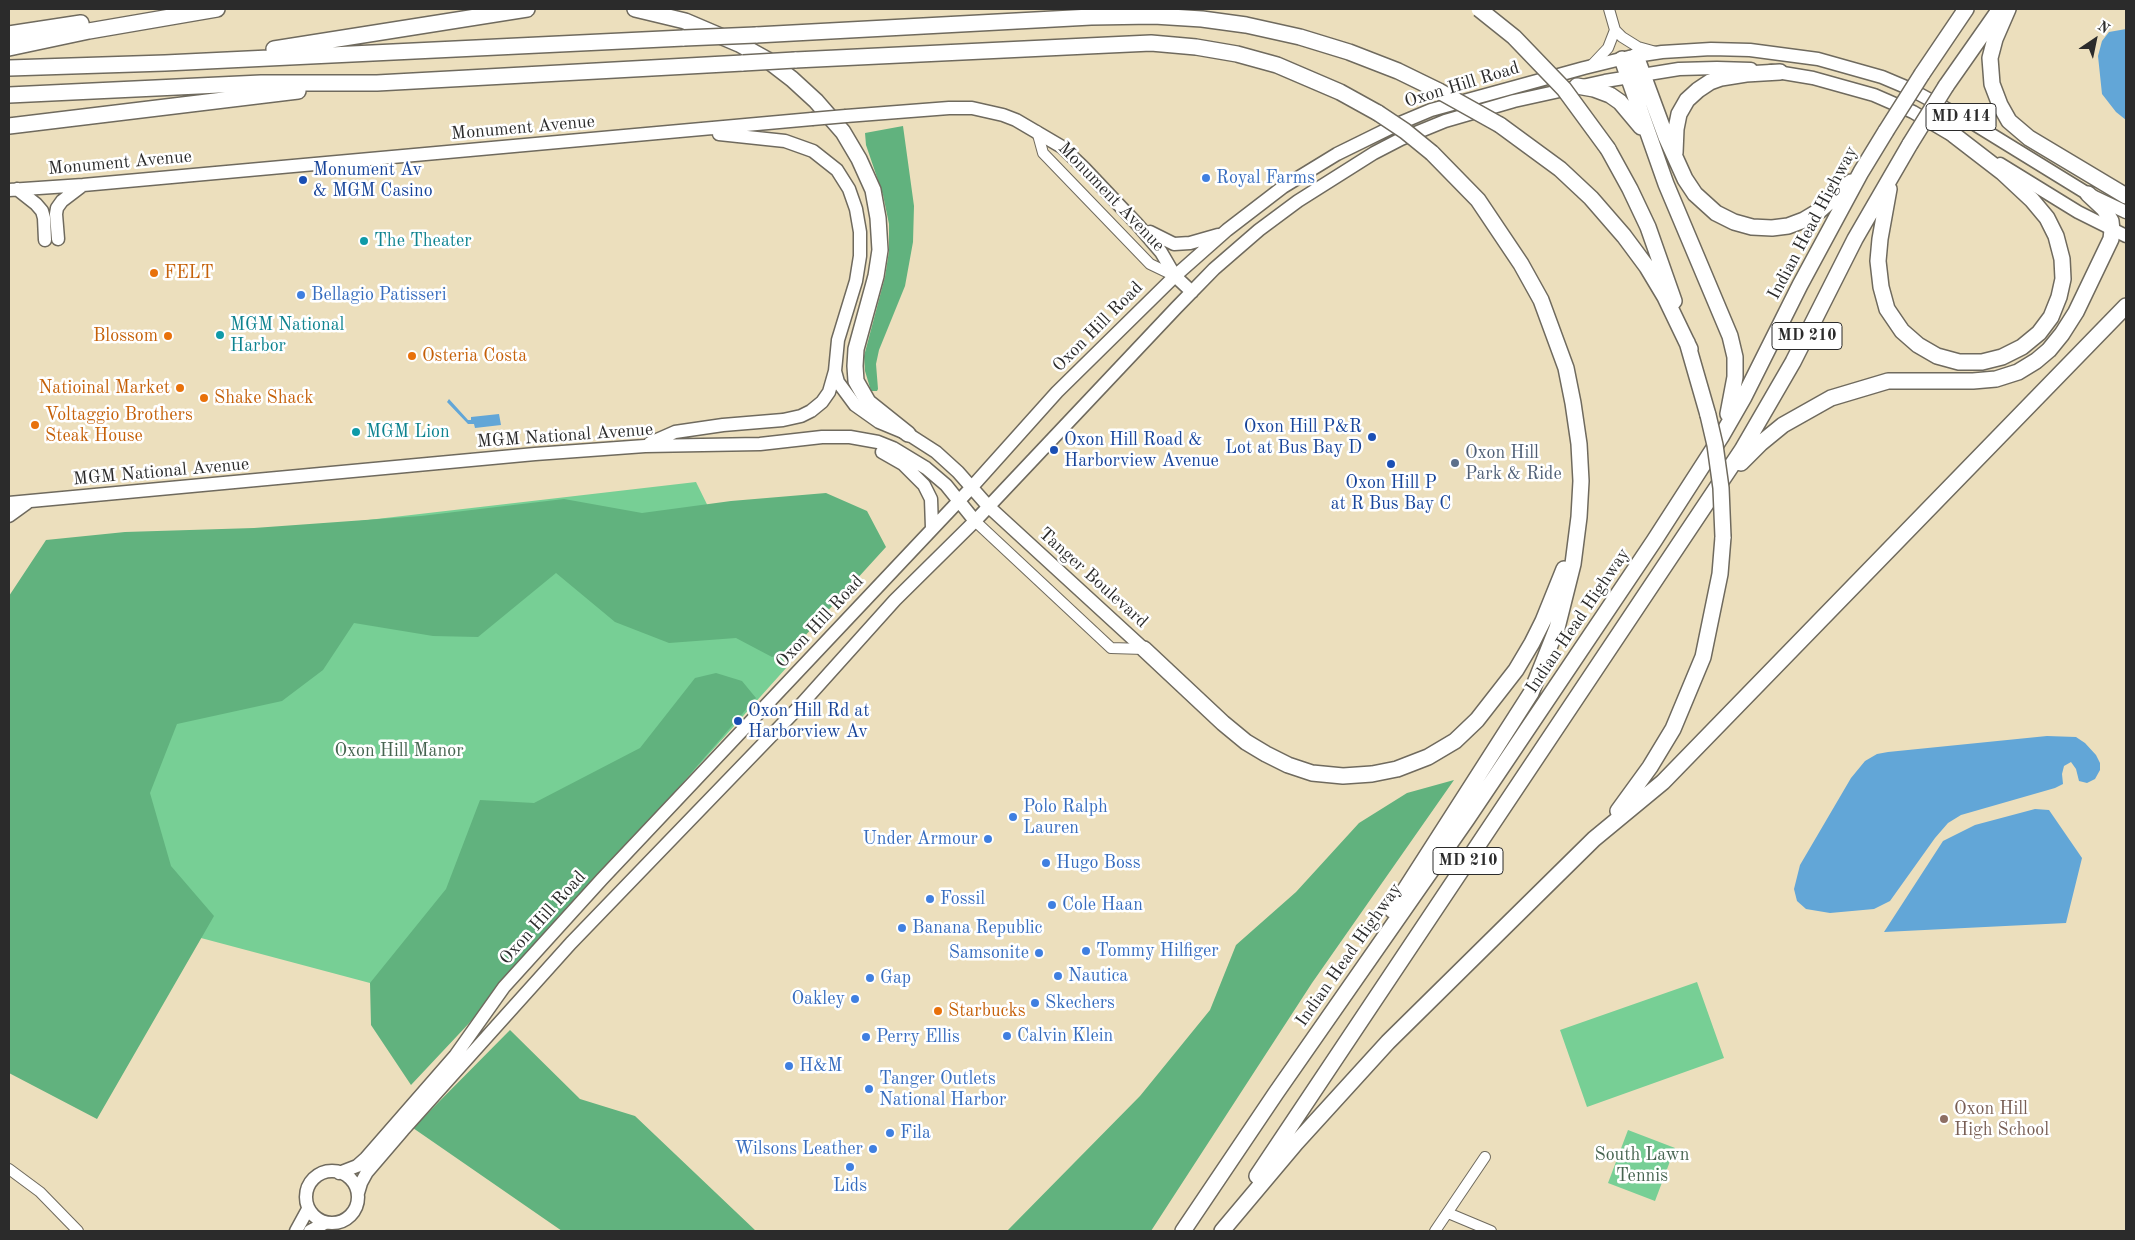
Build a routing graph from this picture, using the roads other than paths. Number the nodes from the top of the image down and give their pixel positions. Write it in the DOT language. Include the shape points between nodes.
graph roads {
  1 [pos="178,9"];
  2 [pos="217,9"];
  3 [pos="527,9"];
  4 [pos="635,9"];
  5 [pos="1479,9"];
  6 [pos="1611,13"];
  7 [pos="2001,14"];
  8 [pos="1962,15"];
  9 [pos="1615,30"];
  10 [pos="9,34"];
  11 [pos="9,48"];
  12 [pos="1657,52"];
  13 [pos="1629,57"];
  14 [pos="165,63"];
  15 [pos="1589,67"];
  16 [pos="15,68"];
  17 [pos="1780,72"];
  18 [pos="1636,76"];
  19 [pos="377,82"];
  20 [pos="1577,86"];
  21 [pos="9,96"];
  22 [pos="9,128"];
  23 [pos="1037,131"];
  24 [pos="677,132"];
  25 [pos="1954,136"];
  26 [pos="1652,146"];
  27 [pos="1678,166"];
  28 [pos="1860,172"];
  29 [pos="1892,176"];
  30 [pos="83,185"];
  31 [pos="13,190"];
  32 [pos="2088,194"];
  33 [pos="2126,196"];
  34 [pos="2126,212"];
  35 [pos="1138,224"];
  36 [pos="1226,230"];
  37 [pos="2119,233"];
  38 [pos="1175,276"];
  39 [pos="1192,292"];
  40 [pos="2126,306"];
  41 [pos="1690,350"];
  42 [pos="835,371"];
  43 [pos="908,434"];
  44 [pos="850,437"];
  45 [pos="1721,437"];
  46 [pos="645,446"];
  47 [pos="971,488"];
  48 [pos="1714,491"];
  49 [pos="959,500"];
  50 [pos="29,502"];
  51 [pos="9,504"];
  52 [pos="988,506"];
  53 [pos="9,516"];
  54 [pos="1580,517"];
  55 [pos="975,521"];
  56 [pos="932,528"];
  57 [pos="1144,648"];
  58 [pos="1594,839"];
  59 [pos="1276,1093"];
  60 [pos="1485,1157"];
  61 [pos="9,1169"];
  62 [pos="339,1172"];
  63 [pos="358,1193"];
  64 [pos="308,1209"];
  65 [pos="1448,1213"];
  66 [pos="326,1223"];
  67 [pos="78,1231"];
  68 [pos="296,1231"];
  69 [pos="310,1231"];
  70 [pos="1183,1231"];
  71 [pos="1221,1231"];
  72 [pos="1435,1231"];
  73 [pos="1491,1231"];
  1 -- 10 [label="highway"];
  2 -- 11 [label="highway"];
  3 -- 14 [label="highway"];
  4 -- 43 [label="highway" via="685,21 766,59 816,100 842,132 873,190 880,250 856,349 856,381 868,402"];
  5 -- 41 [label="highway, bridge" via="1514,37 1558,82 1608,149 1648,227"];
  6 -- 9 [label="street"];
  7 -- 29 [label="highway, MD 210, bridge" via="1946,86"];
  7 -- 33 [label="highway" via="1990,68 1992,84 2009,121 2029,138"];
  8 -- 28 [label="highway, Indian Head Highway / MD 210, bridge"];
  9 -- 12 [label="street" via="1632,44"];
  9 -- 15 [label="street" via="1603,55"];
  12 -- 13 [label="main road, Oxon Hill Road / MD 414"];
  12 -- 32 [label="main road, Oxon Hill Road / MD 414" via="1711,49 1782,54 1818,59 1882,77 1940,105"];
  13 -- 15 [label="main road, Oxon Hill Road / MD 414"];
  13 -- 18 [label="highway"];
  14 -- 16 [label="highway"];
  14 -- 41 [label="highway, bridge" via="1091,17 1154,16 1246,25 1300,37 1398,71 1500,125 1560,169 1619,229 1665,297"];
  15 -- 36 [label="main road, Oxon Hill Road / MD 414" via="1442,107 1400,123 1310,170"];
  17 -- 18 [label="main road, Oxon Hill Road / MD 414" via="1717,68"];
  17 -- 25 [label="main road, MD 414" via="1874,95 1913,112"];
  17 -- 27 [label="highway" via="1720,78 1692,95 1679,114 1676,129"];
  18 -- 20 [label="main road, Oxon Hill Road / MD 414"];
  18 -- 26 [label="highway"];
  18 -- 27 [label="highway"];
  19 -- 21 [label="highway" via="261,83"];
  19 -- 22 [label="highway"];
  19 -- 54 [label="highway, bridge" via="1151,43 1196,47 1277,65 1340,92 1405,131 1432,153 1478,200 1522,264 1541,300 1566,368 1579,444"];
  20 -- 26 [label="highway" via="1594,89 1620,102"];
  20 -- 39 [label="main road, Oxon Hill Road / MD 414" via="1452,118 1374,152 1277,217 1240,246"];
  23 -- 24 [label="main road, Monument Avenue, bridge" via="1003,114 972,108 949,108"];
  23 -- 35 [label="main road, Monument Avenue" via="1062,147"];
  23 -- 38 [label="street, Monument Avenue" via="1042,152 1150,264"];
  24 -- 30 [label="main road, Monument Avenue"];
  24 -- 42 [label="main road" via="767,138 792,143 813,151 837,170 856,208 860,256 838,340"];
  25 -- 29 [label="highway" via="2002,172 2032,200 2056,236 2063,279 2059,297 2051,317 2022,347 1982,362 1959,362 1936,356 1918,346 1902,331 1888,309 1878,261"];
  25 -- 37 [label="main road, MD 414" via="2078,212"];
  26 -- 45 [label="highway" via="1730,336 1735,357 1734,392"];
  27 -- 28 [label="highway" via="1695,194 1716,213 1734,222 1772,228 1788,226 1819,211"];
  28 -- 45 [label="highway, Indian Head Highway / MD 210"];
  29 -- 48 [label="highway, MD 210" via="1768,408"];
  30 -- 31 [label="main road, Monument Avenue"];
  30 -- 31 [label="main road" via="57,208 52,240 42,211"];
  32 -- 34 [label="main road, Oxon Hill Road / MD 414"];
  32 -- 37 [label="highway" via="2104,210"];
  35 -- 36 [label="main road" via="1174,244 1207,239"];
  35 -- 38 [label="main road, Monument Avenue" via="1161,252"];
  36 -- 38 [label="main road, Oxon Hill Road / MD 414"];
  37 -- 48 [label="highway" via="2062,334 2036,361 2018,372 1996,379 1888,381 1831,398 1808,409 1761,443"];
  38 -- 39 [label="main road, Monument Avenue"];
  38 -- 47 [label="main road, Oxon Hill Road / MD 414" via="1057,392"];
  39 -- 52 [label="main road, Oxon Hill Road / MD 414"];
  40 -- 58 [label="highway" via="1663,782"];
  41 -- 58 [label="highway, bridge" via="1716,445 1722,488 1723,537 1712,619 1703,657 1673,729 1626,802"];
  42 -- 43 [label="main road" via="838,382 855,405 879,422"];
  42 -- 46 [label="main road" via="829,392 822,402 801,416 675,432"];
  43 -- 47 [label="main road" via="936,452"];
  44 -- 46 [label="main road, MGM National Avenue" via="760,444"];
  44 -- 49 [label="main road, MGM National Avenue" via="878,442 904,454 926,468"];
  44 -- 56 [label="main road" via="892,457 917,476 931,499"];
  45 -- 59 [label="highway, Indian Head Highway / MD 210" via="1482,797"];
  46 -- 50 [label="main road, MGM National Avenue"];
  47 -- 49 [label="main road, Oxon Hill Road / MD 414"];
  47 -- 52 [label="main road"];
  48 -- 71 [label="highway, MD 210"];
  49 -- 55 [label="main road, MGM National Avenue"];
  49 -- 56 [label="main road, Oxon Hill Road / MD 414"];
  50 -- 51 [label="main road, MGM National Avenue"];
  50 -- 53 [label="main road"];
  52 -- 55 [label="main road, Oxon Hill Road / MD 414"];
  52 -- 57 [label="main road, Tanger Boulevard"];
  54 -- 57 [label="highway" via="1543,621 1506,684 1455,741 1428,757 1397,769 1343,776 1312,773 1288,765 1246,742"];
  54 -- 59 [label="highway" via="1573,564 1557,628 1531,693"];
  55 -- 57 [label="street, Tanger Boulevard" via="1111,648"];
  55 -- 63 [label="main road, Oxon Hill Road / MD 414" via="577,937 367,1172"];
  56 -- 62 [label="main road, Oxon Hill Road / MD 414" via="504,987 456,1056 366,1158 357,1166"];
  58 -- 71 [label="highway" via="1388,1042"];
  59 -- 70 [label="highway, Indian Head Highway / MD 210"];
  60 -- 65 [label="street"];
  61 -- 67 [label="street" via="40,1192"];
  62 -- 63 [label="main road" via="348,1177"];
  62 -- 64 [label="main road" via="316,1176 308,1186"];
  63 -- 66 [label="main road" via="353,1213 345,1220"];
  64 -- 66 [label="main road"];
  64 -- 68 [label="main road"];
  65 -- 72 [label="street"];
  65 -- 73 [label="street"];
  66 -- 69 [label="main road"];
}
